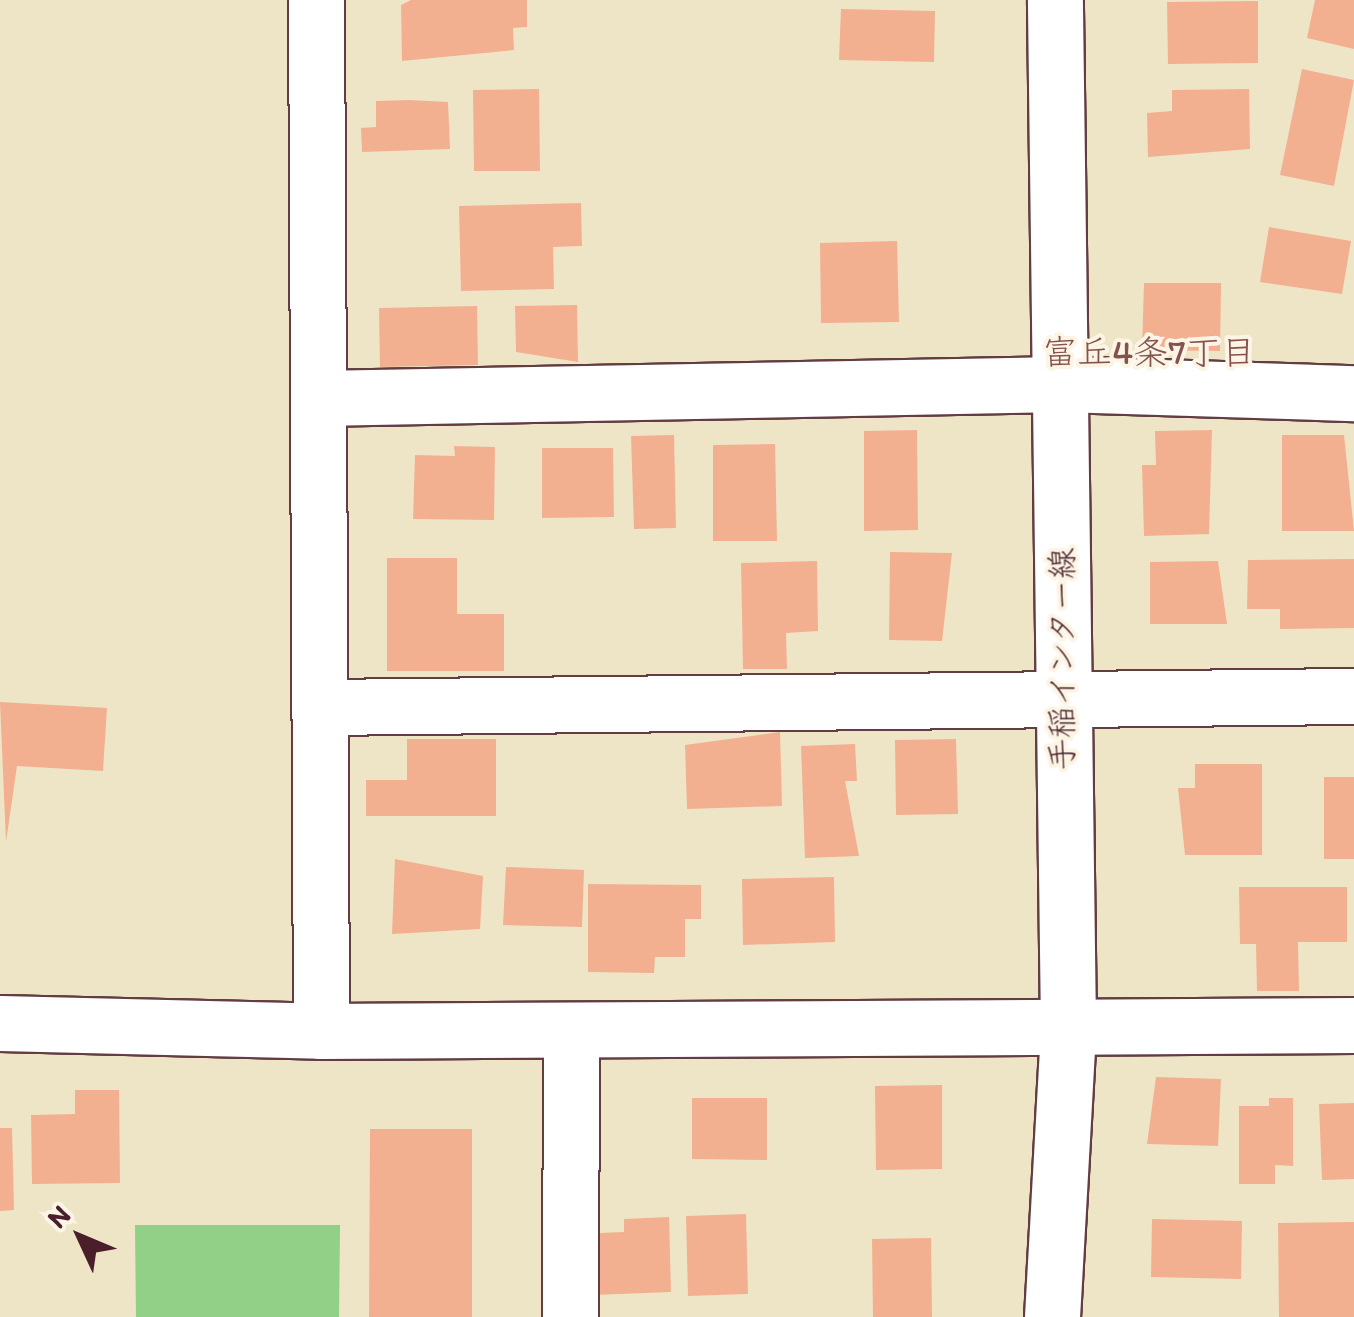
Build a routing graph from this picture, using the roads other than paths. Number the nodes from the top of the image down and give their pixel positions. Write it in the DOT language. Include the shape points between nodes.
graph roads {
  1 [pos="316,0"];
  2 [pos="1055,0"];
  3 [pos="1062,384"];
  4 [pos="1354,391"];
  5 [pos="318,398"];
  6 [pos="1354,696"];
  7 [pos="1061,700"];
  8 [pos="320,707"];
  9 [pos="0,1023"];
  10 [pos="1354,1025"];
  11 [pos="1068,1028"];
  12 [pos="571,1030"];
  13 [pos="321,1031"];
  14 [pos="570,1317"];
  15 [pos="1052,1317"];
  1 -- 5 [label="street"];
  2 -- 3 [label="street, 手稲インター線"];
  3 -- 4 [label="street"];
  3 -- 5 [label="street"];
  3 -- 7 [label="street, 手稲インター線"];
  5 -- 8 [label="street"];
  6 -- 7 [label="street"];
  7 -- 8 [label="street"];
  7 -- 11 [label="street, 手稲インター線"];
  8 -- 13 [label="street"];
  9 -- 13 [label="street"];
  10 -- 11 [label="street"];
  11 -- 12 [label="street"];
  11 -- 15 [label="street, 手稲インター線"];
  12 -- 13 [label="street"];
  12 -- 14 [label="street"];
}
